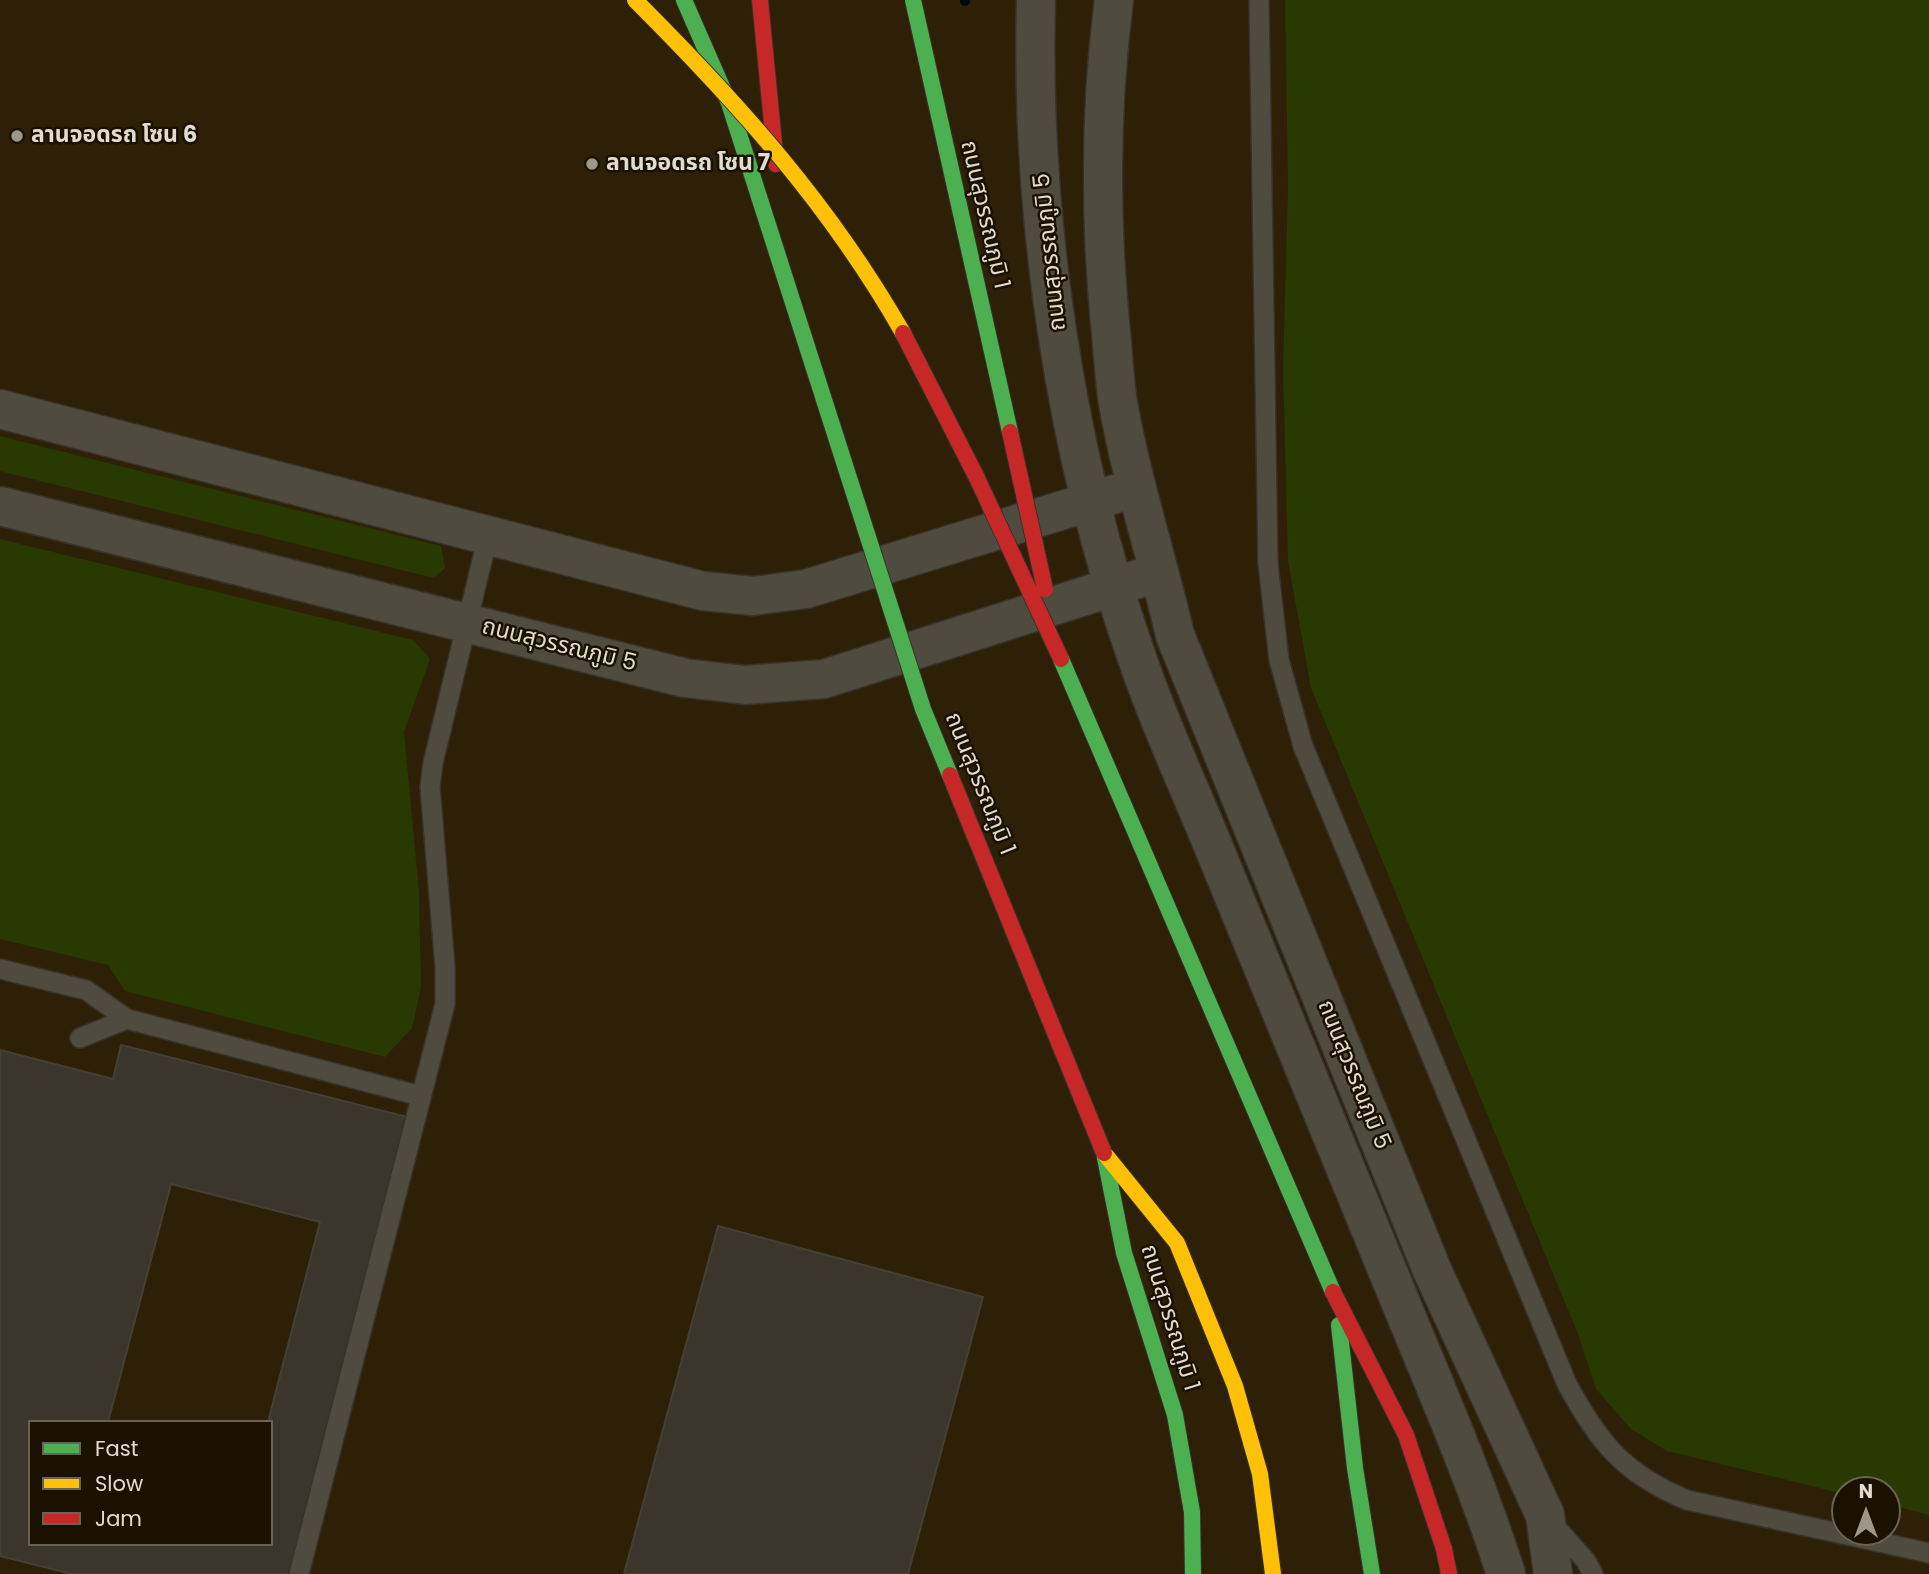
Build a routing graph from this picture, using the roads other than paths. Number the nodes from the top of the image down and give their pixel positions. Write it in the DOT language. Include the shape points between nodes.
graph roads {
  1 [pos="635,0"];
  2 [pos="684,0"];
  3 [pos="760,0"];
  4 [pos="913,0"];
  5 [pos="1036,0"];
  6 [pos="1114,0"];
  7 [pos="1259,0"];
  8 [pos="777,175"];
  9 [pos="779,201"];
  10 [pos="786,281"];
  11 [pos="0,409"];
  12 [pos="1135,488"];
  13 [pos="1092,502"];
  14 [pos="0,506"];
  15 [pos="488,536"];
  16 [pos="1160,572"];
  17 [pos="1115,586"];
  18 [pos="467,623"];
  19 [pos="1061,659"];
  20 [pos="0,969"];
  21 [pos="127,1019"];
  22 [pos="80,1038"];
  23 [pos="421,1096"];
  24 [pos="1104,1153"];
  25 [pos="1337,1302"];
  26 [pos="1545,1515"];
  27 [pos="1929,1553"];
  28 [pos="299,1574"];
  29 [pos="1193,1574"];
  30 [pos="1273,1574"];
  31 [pos="1372,1574"];
  32 [pos="1449,1574"];
  33 [pos="1506,1574"];
  34 [pos="1553,1574"];
  35 [pos="1593,1574"];
  1 -- 19 [label="highway, bridge" via="757,126 812,193 867,278 910,345"];
  2 -- 10 [label="highway, bridge" via="727,94"];
  3 -- 8 [label="highway, bridge"];
  4 -- 19 [label="highway, ถนนสุวรรณภูมิ 1, bridge"];
  5 -- 13 [label="street, ถนนสุวรรณภูมิ 5" via="1037,111 1049,267 1069,402"];
  6 -- 12 [label="street, ถนนสุวรรณภูมิ 5" via="1103,112 1105,263 1118,400"];
  7 -- 27 [label="lane" via="1268,564 1279,660 1303,746 1567,1384 1592,1430 1653,1486 1688,1500"];
  9 -- 10 [label="highway, ถนนสุวรรณภูมิ 1"];
  10 -- 24 [label="highway, ถนนสุวรรณภูมิ 1, bridge" via="923,709"];
  11 -- 15 [label="street"];
  12 -- 13 [label="street"];
  12 -- 16 [label="street, ถนนสุวรรณภูมิ 5"];
  13 -- 15 [label="street" via="806,589 753,596 703,591"];
  13 -- 17 [label="street, ถนนสุวรรณภูมิ 5"];
  14 -- 18 [label="street, ถนนสุวรรณภูมิ 5"];
  15 -- 18 [label="lane"];
  16 -- 17 [label="street, ถนนสุวรรณภูมิ 5"];
  16 -- 26 [label="street, ถนนสุวรรณภูมิ 5" via="1175,635 1432,1270"];
  17 -- 18 [label="street, ถนนสุวรรณภูมิ 5" via="824,679 746,685 685,678"];
  17 -- 33 [label="street, ถนนสุวรรณภูมิ 5" via="1136,656 1490,1523"];
  18 -- 23 [label="lane" via="430,787 445,1004"];
  19 -- 25 [label="highway, ถนนสุวรรณภูมิ 1"];
  20 -- 21 [label="lane" via="86,990"];
  21 -- 22 [label="lane"];
  21 -- 23 [label="lane"];
  23 -- 28 [label="lane"];
  24 -- 29 [label="highway, ถนนสุวรรณภูมิ 1" via="1124,1253 1175,1415 1192,1512"];
  24 -- 30 [label="highway" via="1177,1243 1235,1386 1260,1474"];
  25 -- 31 [label="highway, ถนนสุวรรณภูมิ 1"];
  25 -- 32 [label="highway, ถนนสุวรรณภูมิ 1" via="1406,1435"];
  26 -- 34 [label="street, ถนนสุวรรณภูมิ 5"];
  26 -- 35 [label="lane"];
}
